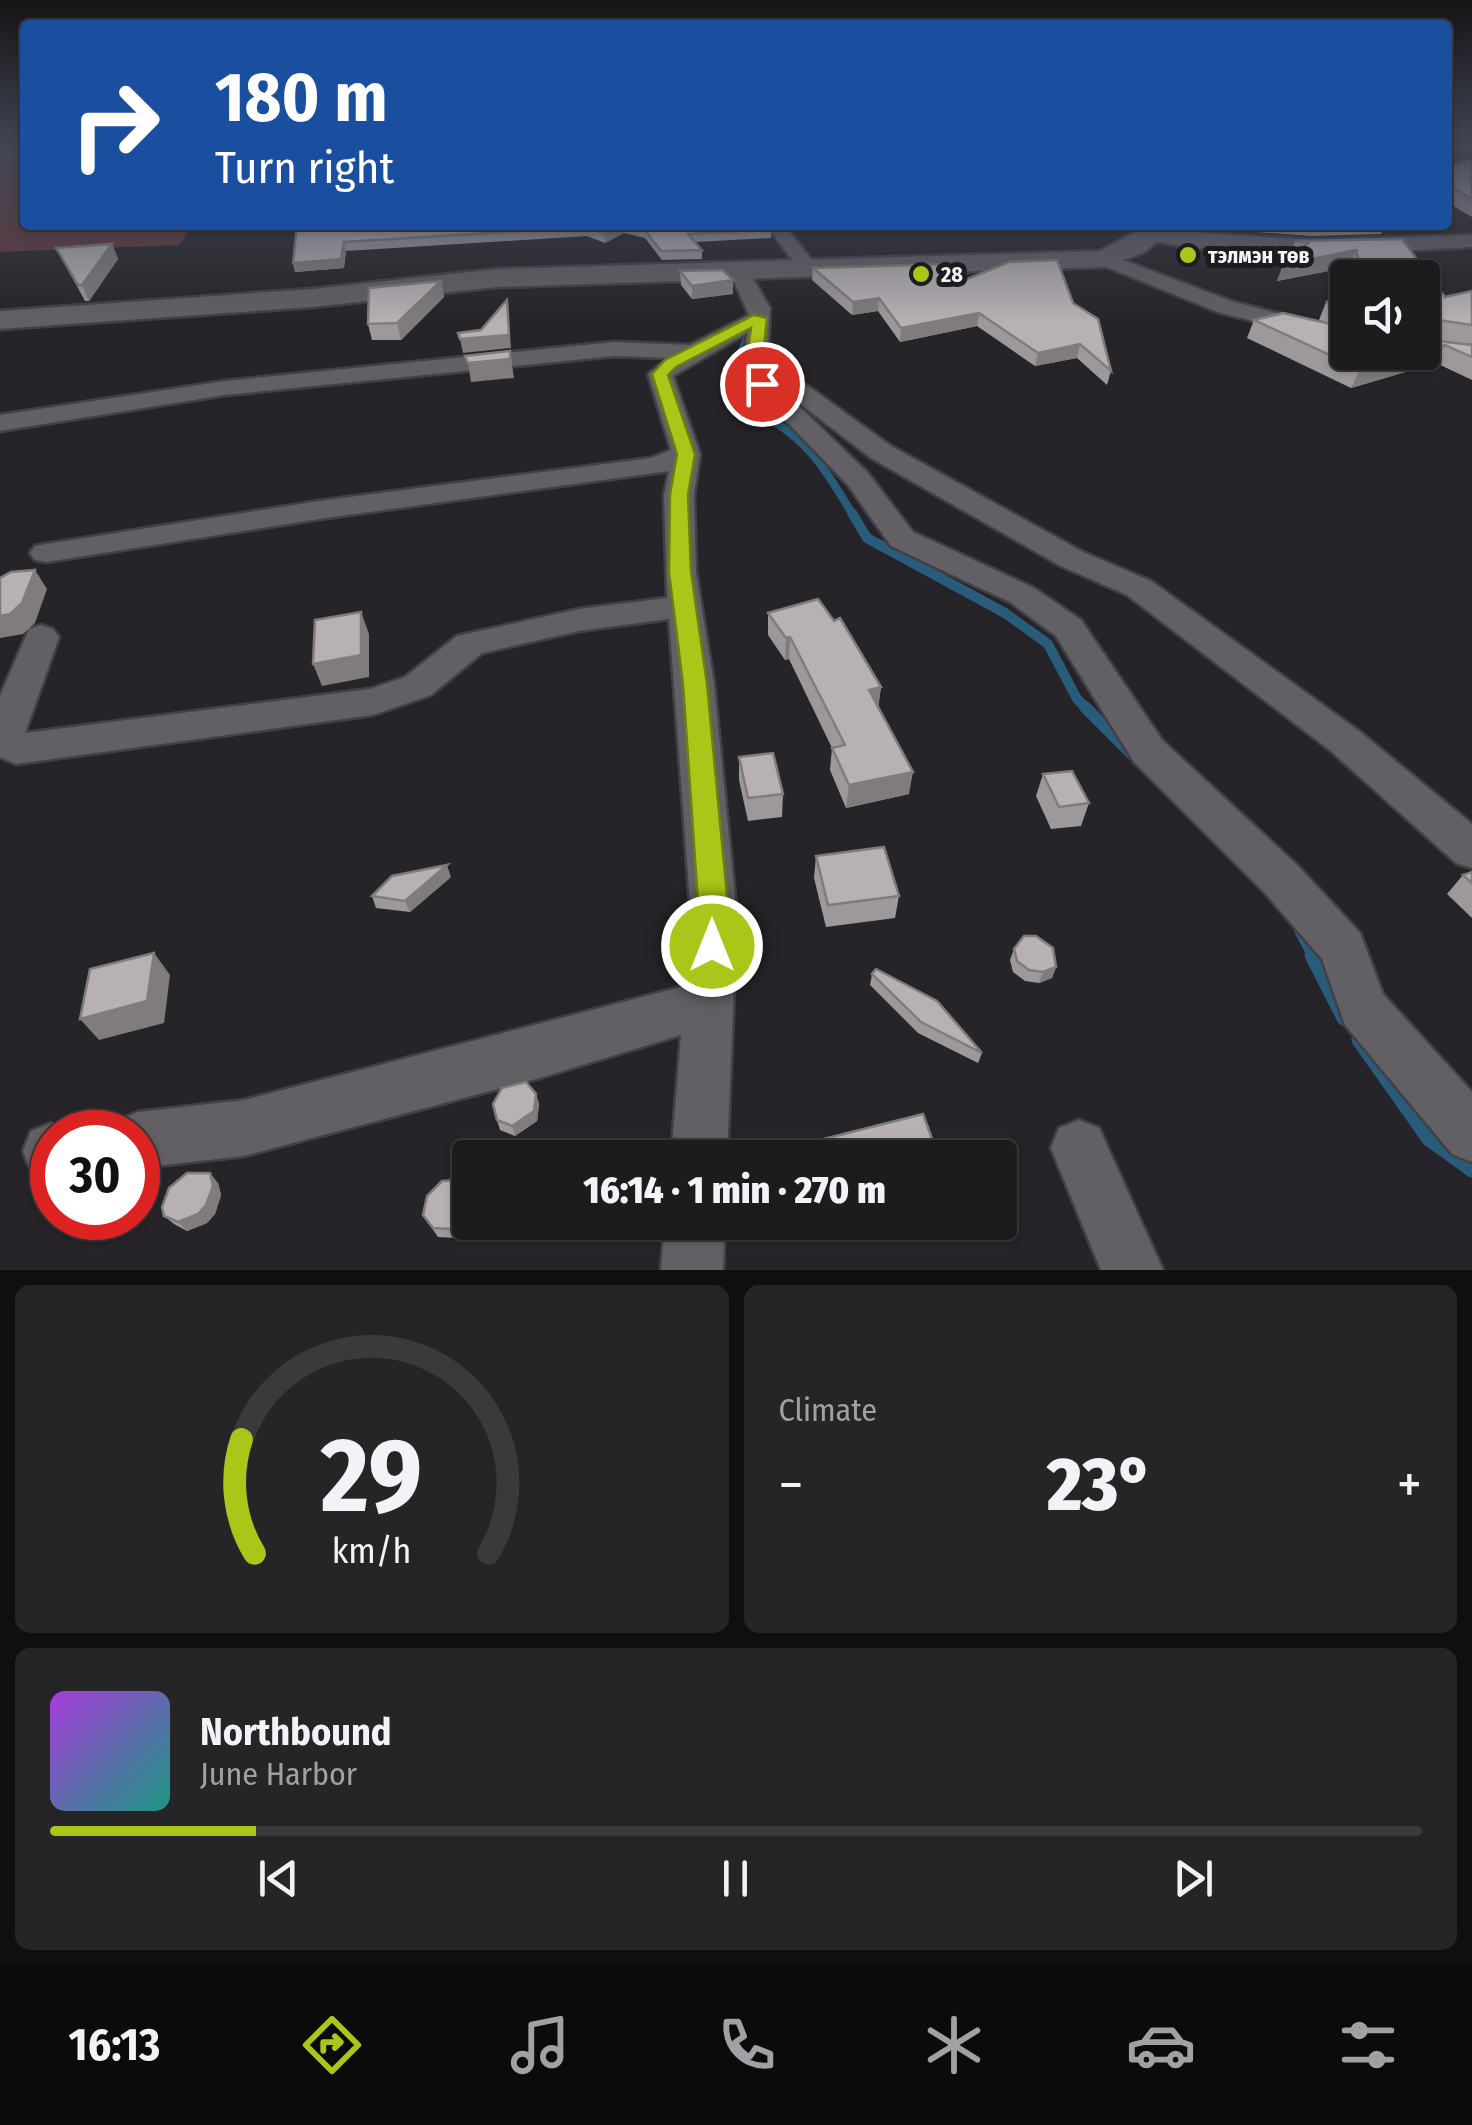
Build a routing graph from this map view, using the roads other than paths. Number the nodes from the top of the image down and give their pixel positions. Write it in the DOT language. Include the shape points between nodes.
graph roads {
  1 [pos="779,230"];
  2 [pos="1158,230"];
  3 [pos="1472,241"];
  4 [pos="1104,259"];
  5 [pos="808,268"];
  6 [pos="739,270"];
  7 [pos="0,320"];
  8 [pos="1330,333"];
  9 [pos="757,337"];
  10 [pos="694,352"];
  11 [pos="0,423"];
  12 [pos="686,454"];
  13 [pos="46,553"];
  14 [pos="684,606"];
  15 [pos="40,637"];
  16 [pos="1472,850"];
  17 [pos="709,1003"];
  18 [pos="1472,1134"];
  19 [pos="160,1138"];
  20 [pos="700,1140"];
  21 [pos="1078,1148"];
  22 [pos="694,1240"];
  23 [pos="692,1270"];
  24 [pos="1132,1270"];
  1 -- 5 [label="street"];
  2 -- 3 [label="street" via="1246,246"];
  2 -- 4 [label="main road"];
  4 -- 5 [label="main road"];
  4 -- 8 [label="street" via="1226,307"];
  5 -- 6 [label="main road"];
  6 -- 7 [label="main road" via="498,278"];
  6 -- 9 [label="street" via="759,308"];
  9 -- 10 [label="street"];
  9 -- 16 [label="street" via="829,417 1072,560 1139,588 1345,741"];
  9 -- 18 [label="street" via="762,384 858,479 902,539 1022,595 1070,628 1148,751 1342,948 1363,1008"];
  10 -- 11 [label="street" via="614,349 224,388"];
  10 -- 12 [label="street" via="660,374"];
  12 -- 13 [label="street" via="656,466"];
  12 -- 14 [label="street" via="679,495"];
  14 -- 15 [label="street" via="470,644 418,686 372,702 16,749 4,736"];
  14 -- 17 [label="street" via="714,917"];
  17 -- 19 [label="street" via="244,1128"];
  17 -- 20 [label="street"];
  21 -- 24 [label="street"];
  22 -- 23 [label="street"];
}
